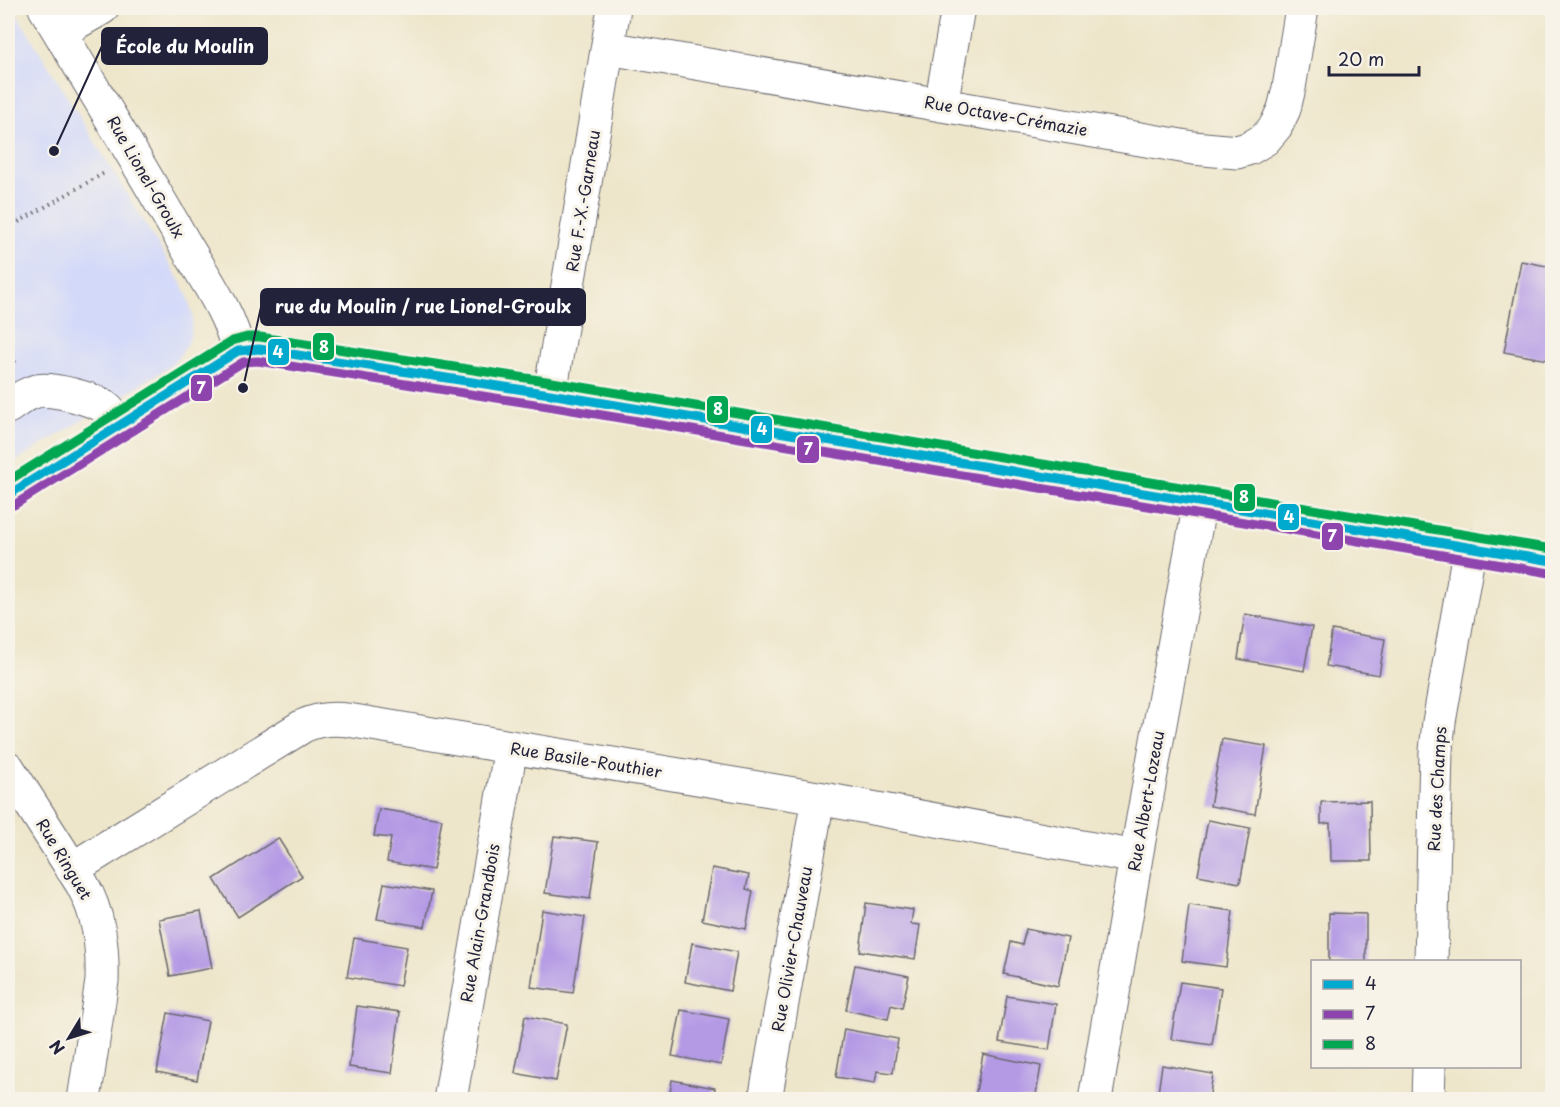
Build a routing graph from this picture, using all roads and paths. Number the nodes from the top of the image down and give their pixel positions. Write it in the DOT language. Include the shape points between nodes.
graph roads {
  1 [pos="102,8"];
  2 [pos="614,8"];
  3 [pos="958,8"];
  4 [pos="1302,8"];
  5 [pos="52,20"];
  6 [pos="608,48"];
  7 [pos="941,105"];
  8 [pos="115,167"];
  9 [pos="8,228"];
  10 [pos="8,338"];
  11 [pos="238,351"];
  12 [pos="18,376"];
  13 [pos="550,394"];
  14 [pos="8,407"];
  15 [pos="119,426"];
  16 [pos="8,495"];
  17 [pos="1200,502"];
  18 [pos="1470,546"];
  19 [pos="1552,561"];
  20 [pos="511,747"];
  21 [pos="8,768"];
  22 [pos="818,798"];
  23 [pos="1136,857"];
  24 [pos="72,869"];
  25 [pos="1431,960"];
  26 [pos="1429,1068"];
  27 [pos="84,1100"];
  28 [pos="450,1100"];
  29 [pos="765,1100"];
  30 [pos="1095,1100"];
  31 [pos="1428,1100"];
  1 -- 5 [label="street"];
  2 -- 6 [label="street, Rue F.-X.-Garneau"];
  3 -- 7 [label="street"];
  4 -- 7 [label="street, Rue Octave-Crémazie" via="1284,109 1265,139 1237,152"];
  5 -- 11 [label="street, Rue Lionel-Groulx" via="223,312"];
  6 -- 7 [label="street, Rue Octave-Crémazie"];
  6 -- 13 [label="street, Rue F.-X.-Garneau"];
  8 -- 9 [label="path"];
  10 -- 12 [label="path"];
  11 -- 13 [label="street" via="259,349"];
  11 -- 15 [label="street"];
  13 -- 17 [label="street"];
  14 -- 15 [label="street" via="39,390 72,395 109,409"];
  15 -- 16 [label="street"];
  17 -- 18 [label="street"];
  17 -- 23 [label="street, Rue Albert-Lozeau"];
  18 -- 19 [label="street"];
  18 -- 25 [label="street, Rue des Champs" via="1436,751"];
  20 -- 22 [label="street, Rue Basile-Routhier"];
  20 -- 24 [label="street, Rue Basile-Routhier" via="348,720 312,722"];
  20 -- 28 [label="street, Rue Alain-Grandbois"];
  21 -- 24 [label="street, Rue Ringuet"];
  22 -- 23 [label="street, Rue Basile-Routhier"];
  22 -- 29 [label="street, Rue Olivier-Chauveau"];
  23 -- 30 [label="street, Rue Albert-Lozeau"];
  24 -- 27 [label="street, Rue Ringuet" via="97,918 103,964"];
  26 -- 31 [label="street"];
}
